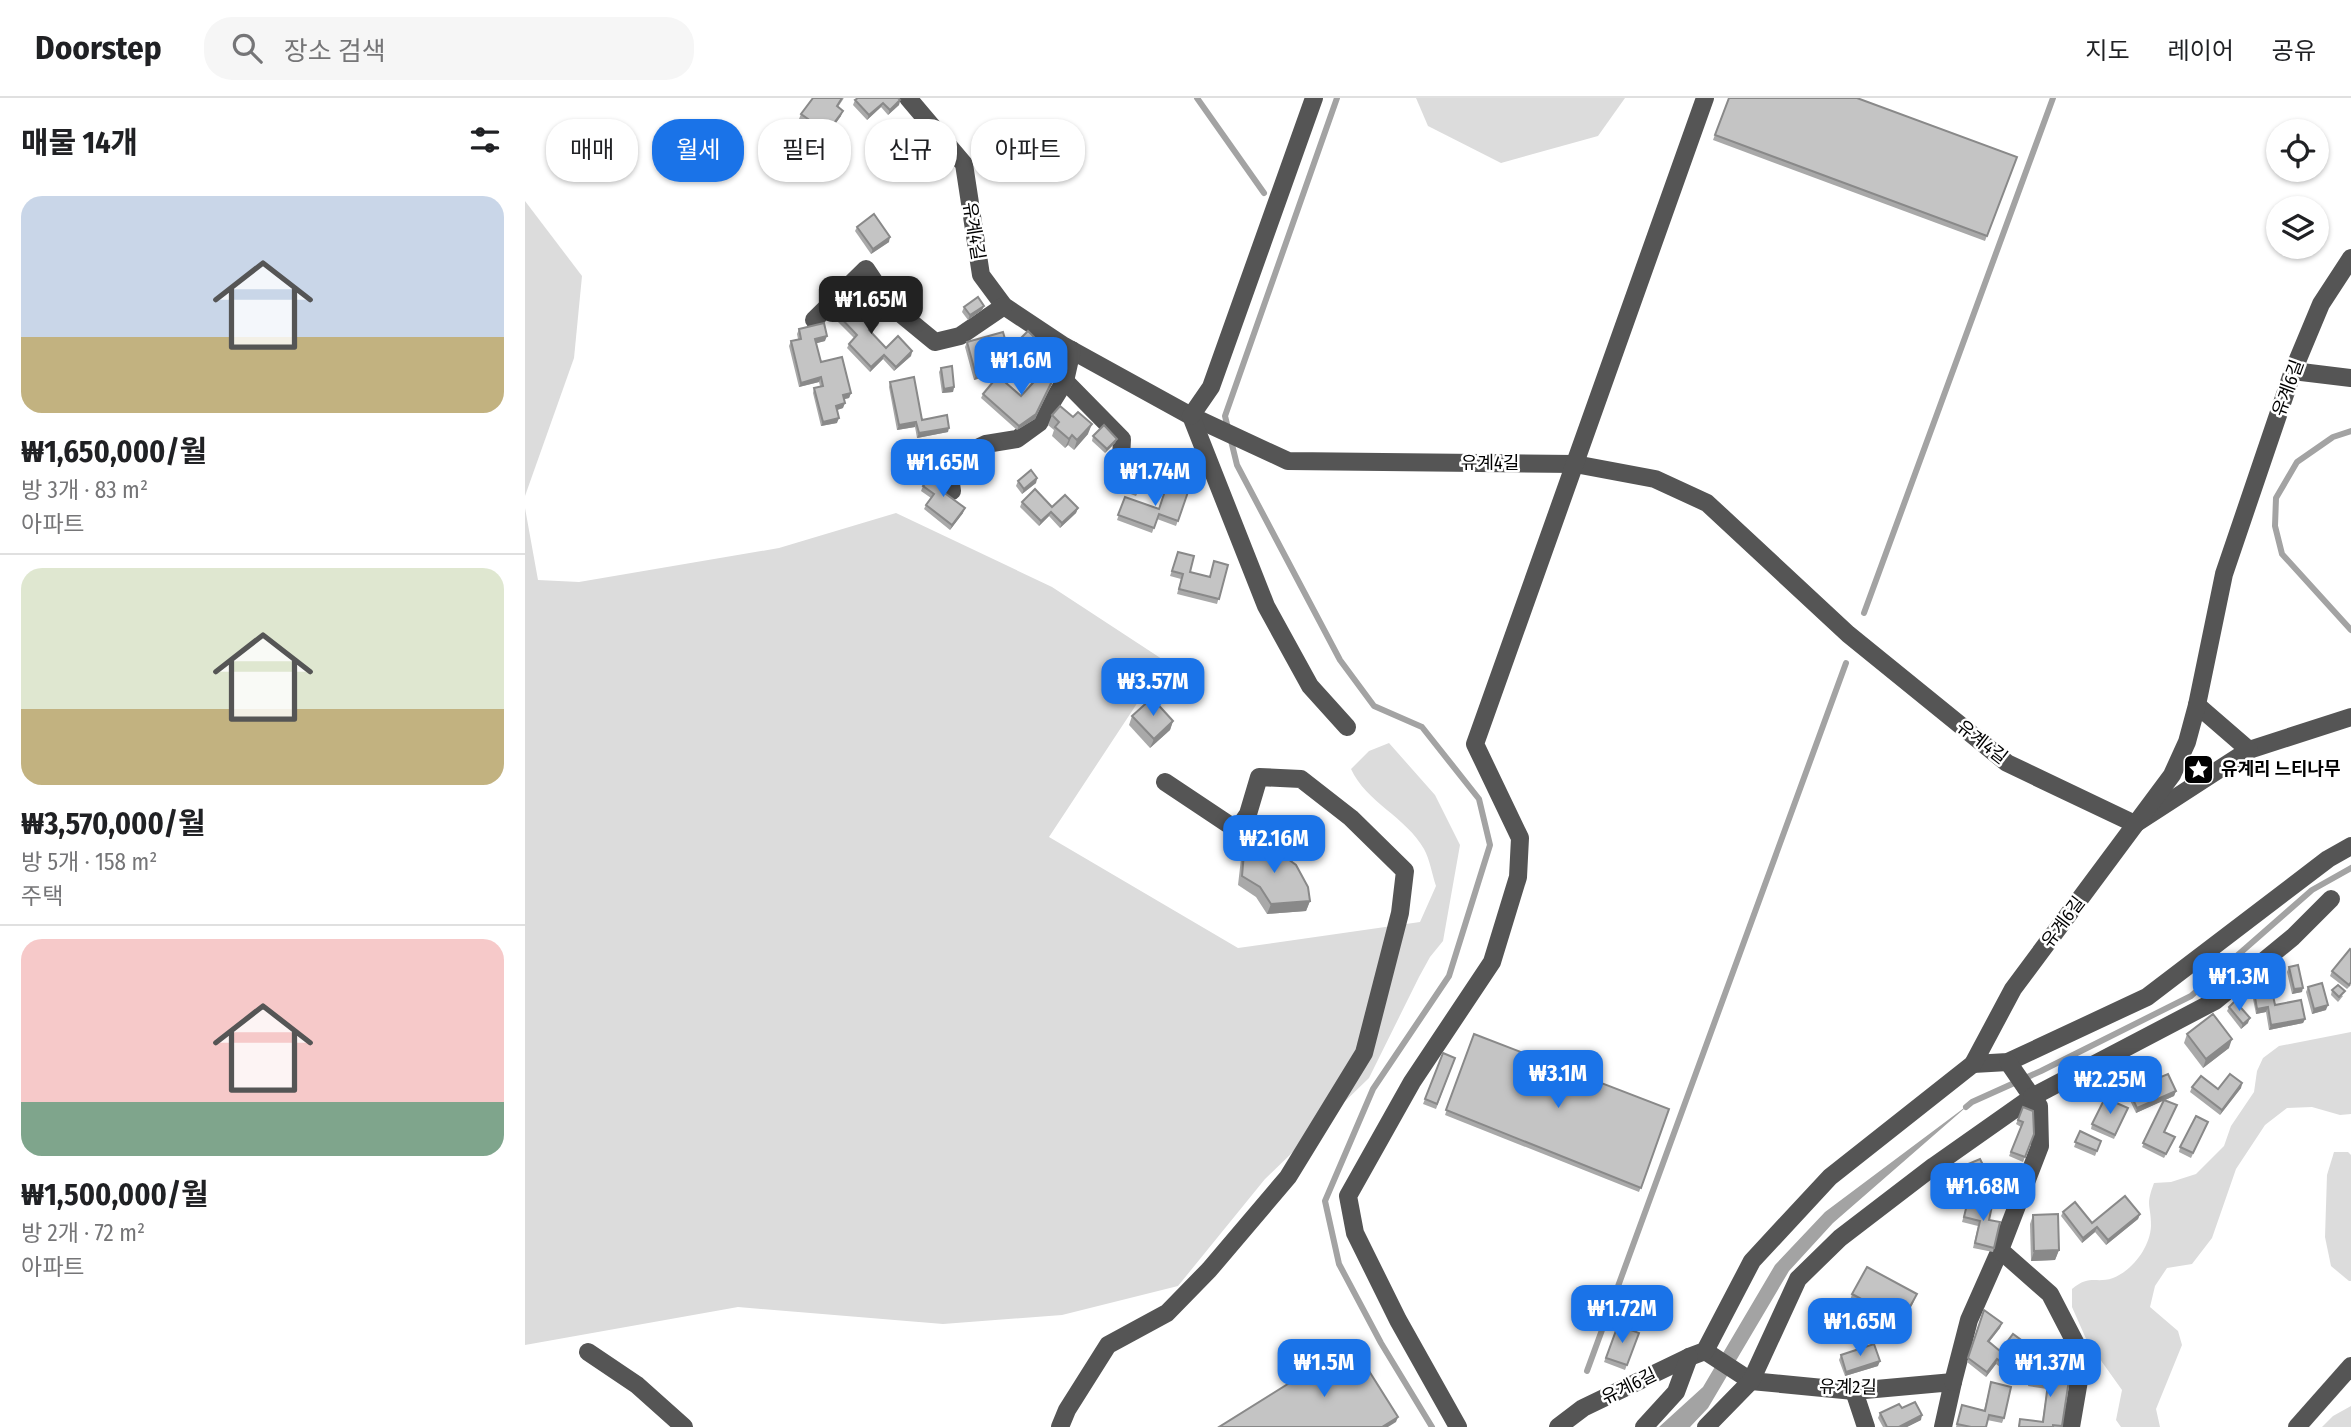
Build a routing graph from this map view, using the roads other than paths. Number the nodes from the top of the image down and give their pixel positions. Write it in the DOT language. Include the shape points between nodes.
graph roads {
  1 [pos="908,98"];
  2 [pos="1314,98"];
  3 [pos="1705,98"];
  4 [pos="2351,258"];
  5 [pos="1004,306"];
  6 [pos="814,320"];
  7 [pos="1072,350"];
  8 [pos="2293,372"];
  9 [pos="2351,378"];
  10 [pos="1065,381"];
  11 [pos="1191,416"];
  12 [pos="1575,464"];
  13 [pos="1120,479"];
  14 [pos="952,491"];
  15 [pos="2197,705"];
  16 [pos="2351,716"];
  17 [pos="1347,727"];
  18 [pos="2249,751"];
  19 [pos="1165,782"];
  20 [pos="2135,824"];
  21 [pos="2351,846"];
  22 [pos="2331,899"];
  23 [pos="2008,1062"];
  24 [pos="1973,1064"];
  25 [pos="2032,1097"];
  26 [pos="2000,1250"];
  27 [pos="588,1352"];
  28 [pos="1697,1354"];
  29 [pos="2351,1366"];
  30 [pos="1751,1381"];
  31 [pos="1953,1382"];
  32 [pos="1854,1391"];
  33 [pos="684,1427"];
  34 [pos="1060,1427"];
  35 [pos="1458,1427"];
  36 [pos="1558,1427"];
  37 [pos="1644,1427"];
  38 [pos="1706,1427"];
  39 [pos="1866,1427"];
  40 [pos="1943,1427"];
  41 [pos="2071,1427"];
  42 [pos="2297,1427"];
  1 -- 5 [label="street, 유계4길" via="964,164 981,275"];
  2 -- 11 [label="street" via="1211,387"];
  3 -- 12 [label="street"];
  4 -- 8 [label="street, 유계6길" via="2321,304"];
  5 -- 6 [label="street" via="960,336 935,342 890,305 866,269"];
  5 -- 7 [label="street, 유계4길"];
  7 -- 10 [label="street"];
  7 -- 11 [label="street, 유계4길"];
  8 -- 9 [label="street"];
  8 -- 15 [label="street, 유계6길" via="2224,574"];
  10 -- 13 [label="street" via="1122,439"];
  10 -- 14 [label="street" via="1039,423 1017,439 986,444 948,462"];
  11 -- 12 [label="street, 유계4길" via="1289,461"];
  11 -- 17 [label="street" via="1266,606 1310,686"];
  12 -- 20 [label="street, 유계4길" via="1655,479 1707,503 1848,634 2007,763"];
  12 -- 35 [label="street" via="1475,744 1520,838 1518,877 1496,950 1468,1001 1412,1082 1348,1196 1355,1233"];
  15 -- 18 [label="street"];
  15 -- 20 [label="street, 유계6길" via="2172,775"];
  16 -- 18 [label="street"];
  18 -- 20 [label="street"];
  19 -- 34 [label="street" via="1237,830 1248,814 1259,777 1301,779 1351,818 1405,871 1400,913 1364,1053 1287,1177 1167,1313 1108,1345"];
  20 -- 24 [label="street, 유계6길" via="2013,989"];
  21 -- 23 [label="street" via="2147,997"];
  22 -- 25 [label="street" via="2215,1001"];
  23 -- 24 [label="street"];
  23 -- 25 [label="street"];
  24 -- 28 [label="street, 유계6길" via="1821,1186 1752,1261"];
  25 -- 26 [label="street" via="2039,1106 2040,1146"];
  25 -- 30 [label="street" via="1840,1238 1798,1279"];
  26 -- 31 [label="street" via="1969,1320"];
  26 -- 41 [label="street" via="2050,1294 2077,1346 2081,1368"];
  27 -- 33 [label="street" via="636,1385"];
  28 -- 30 [label="street, 유계2길"];
  28 -- 36 [label="street, 유계6길" via="1583,1408"];
  28 -- 37 [label="street" via="1676,1392"];
  29 -- 42 [label="street"];
  30 -- 32 [label="street, 유계2길"];
  30 -- 38 [label="street"];
  31 -- 32 [label="street, 유계2길"];
  31 -- 40 [label="street"];
  32 -- 39 [label="street"];
}
